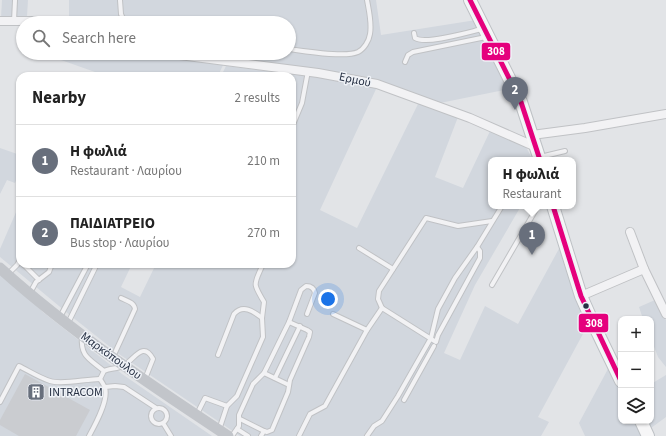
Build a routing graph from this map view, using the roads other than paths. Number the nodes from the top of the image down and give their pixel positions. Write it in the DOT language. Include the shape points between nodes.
graph roads {
  1 [pos="15,0"];
  2 [pos="120,0"];
  3 [pos="367,0"];
  4 [pos="470,0"];
  5 [pos="122,16"];
  6 [pos="0,21"];
  7 [pos="14,21"];
  8 [pos="414,33"];
  9 [pos="486,33"];
  10 [pos="296,50"];
  11 [pos="220,60"];
  12 [pos="404,62"];
  13 [pos="283,68"];
  14 [pos="308,71"];
  15 [pos="281,72"];
  16 [pos="666,114"];
  17 [pos="296,118"];
  18 [pos="532,134"];
  19 [pos="565,151"];
  20 [pos="537,155"];
  21 [pos="500,209"];
  22 [pos="536,209"];
  23 [pos="555,209"];
  24 [pos="492,221"];
  25 [pos="630,232"];
  26 [pos="477,247"];
  27 [pos="359,248"];
  28 [pos="16,266"];
  29 [pos="27,268"];
  30 [pos="50,268"];
  31 [pos="86,268"];
  32 [pos="95,268"];
  33 [pos="261,268"];
  34 [pos="393,269"];
  35 [pos="644,269"];
  36 [pos="4,271"];
  37 [pos="39,280"];
  38 [pos="492,285"];
  39 [pos="30,293"];
  40 [pos="581,296"];
  41 [pos="121,298"];
  42 [pos="382,308"];
  43 [pos="307,314"];
  44 [pos="333,314"];
  45 [pos="666,314"];
  46 [pos="262,318"];
  47 [pos="64,321"];
  48 [pos="289,322"];
  49 [pos="300,326"];
  50 [pos="367,330"];
  51 [pos="82,335"];
  52 [pos="431,338"];
  53 [pos="434,346"];
  54 [pos="218,355"];
  55 [pos="113,358"];
  56 [pos="123,366"];
  57 [pos="618,370"];
  58 [pos="104,371"];
  59 [pos="264,373"];
  60 [pos="410,375"];
  61 [pos="275,378"];
  62 [pos="416,378"];
  63 [pos="100,379"];
  64 [pos="144,381"];
  65 [pos="289,385"];
  66 [pos="105,387"];
  67 [pos="404,400"];
  68 [pos="0,402"];
  69 [pos="227,406"];
  70 [pos="156,408"];
  71 [pos="196,415"];
  72 [pos="240,419"];
  73 [pos="163,423"];
  74 [pos="642,424"];
  75 [pos="264,431"];
  76 [pos="228,432"];
  77 [pos="89,436"];
  78 [pos="172,436"];
  79 [pos="232,436"];
  80 [pos="248,436"];
  81 [pos="261,436"];
  82 [pos="299,436"];
  83 [pos="366,436"];
  84 [pos="648,436"];
  1 -- 7 [label="lane"];
  2 -- 5 [label="lane"];
  3 -- 10 [label="lane" via="370,36 357,52 342,54"];
  4 -- 9 [label="main road"];
  6 -- 7 [label="street"];
  8 -- 9 [label="lane" via="416,38 424,41"];
  9 -- 12 [label="lane" via="413,52"];
  9 -- 18 [label="main road" via="521,102"];
  11 -- 13 [label="street, Ερμού"];
  13 -- 14 [label="street, Ερμού"];
  13 -- 15 [label="lane"];
  14 -- 17 [label="lane" via="302,103"];
  14 -- 20 [label="street, Ερμού" via="376,84 470,118"];
  16 -- 18 [label="street"];
  18 -- 20 [label="main road"];
  19 -- 20 [label="lane"];
  21 -- 24 [label="lane"];
  22 -- 38 [label="lane"];
  23 -- 40 [label="main road"];
  24 -- 26 [label="lane"];
  24 -- 34 [label="lane" via="458,226 426,218"];
  25 -- 35 [label="street"];
  26 -- 52 [label="lane" via="438,309"];
  26 -- 52 [label="lane" via="480,258 436,342"];
  27 -- 34 [label="lane"];
  28 -- 36 [label="lane"];
  29 -- 37 [label="lane"];
  30 -- 37 [label="lane"];
  31 -- 47 [label="lane"];
  32 -- 47 [label="lane"];
  33 -- 46 [label="lane" via="255,285 264,302"];
  34 -- 42 [label="lane" via="379,291 378,299"];
  35 -- 40 [label="street"];
  35 -- 45 [label="street"];
  36 -- 39 [label="main road, Μαρκόπουλου"];
  37 -- 39 [label="lane"];
  39 -- 47 [label="main road, Μαρκόπουλου"];
  40 -- 57 [label="main road" via="599,327"];
  41 -- 55 [label="lane" via="131,302 135,309"];
  42 -- 50 [label="lane"];
  42 -- 52 [label="lane"];
  43 -- 48 [label="lane" via="315,293 310,286 301,290"];
  44 -- 50 [label="lane"];
  46 -- 54 [label="lane" via="253,311 238,310 234,314"];
  46 -- 69 [label="lane" via="263,337 237,396"];
  47 -- 51 [label="main road, Μαρκόπουλου"];
  48 -- 49 [label="lane"];
  48 -- 59 [label="lane"];
  49 -- 61 [label="lane"];
  49 -- 65 [label="lane" via="310,332"];
  50 -- 82 [label="lane" via="325,406 310,414"];
  51 -- 55 [label="main road, Μαρκόπουλου"];
  51 -- 58 [label="lane" via="83,353"];
  52 -- 60 [label="lane"];
  53 -- 62 [label="lane"];
  55 -- 56 [label="main road, Μαρκόπουλου"];
  56 -- 58 [label="lane"];
  56 -- 64 [label="main road, Μαρκόπουλου"];
  56 -- 64 [label="lane" via="138,352 151,354 153,359"];
  58 -- 63 [label="lane"];
  59 -- 61 [label="lane"];
  59 -- 72 [label="lane" via="253,384 239,414"];
  60 -- 62 [label="lane"];
  60 -- 83 [label="lane" via="382,421"];
  61 -- 65 [label="lane"];
  62 -- 67 [label="lane"];
  63 -- 66 [label="lane"];
  63 -- 68 [label="lane" via="50,381 19,366"];
  64 -- 71 [label="main road, Μαρκόπουλου"];
  65 -- 75 [label="lane" via="272,430"];
  66 -- 70 [label="lane" via="124,387"];
  66 -- 77 [label="lane" via="102,410"];
  69 -- 71 [label="lane" via="205,398"];
  69 -- 76 [label="lane"];
  70 -- 73 [label="lane" via="166,411 167,416"];
  70 -- 73 [label="lane" via="152,411 151,419 155,423"];
  71 -- 76 [label="main road, Μαρκόπουλου"];
  72 -- 75 [label="lane"];
  72 -- 76 [label="lane" via="239,426"];
  73 -- 78 [label="lane"];
  74 -- 84 [label="main road"];
  75 -- 81 [label="lane"];
  76 -- 79 [label="lane"];
  76 -- 80 [label="lane"];
}
